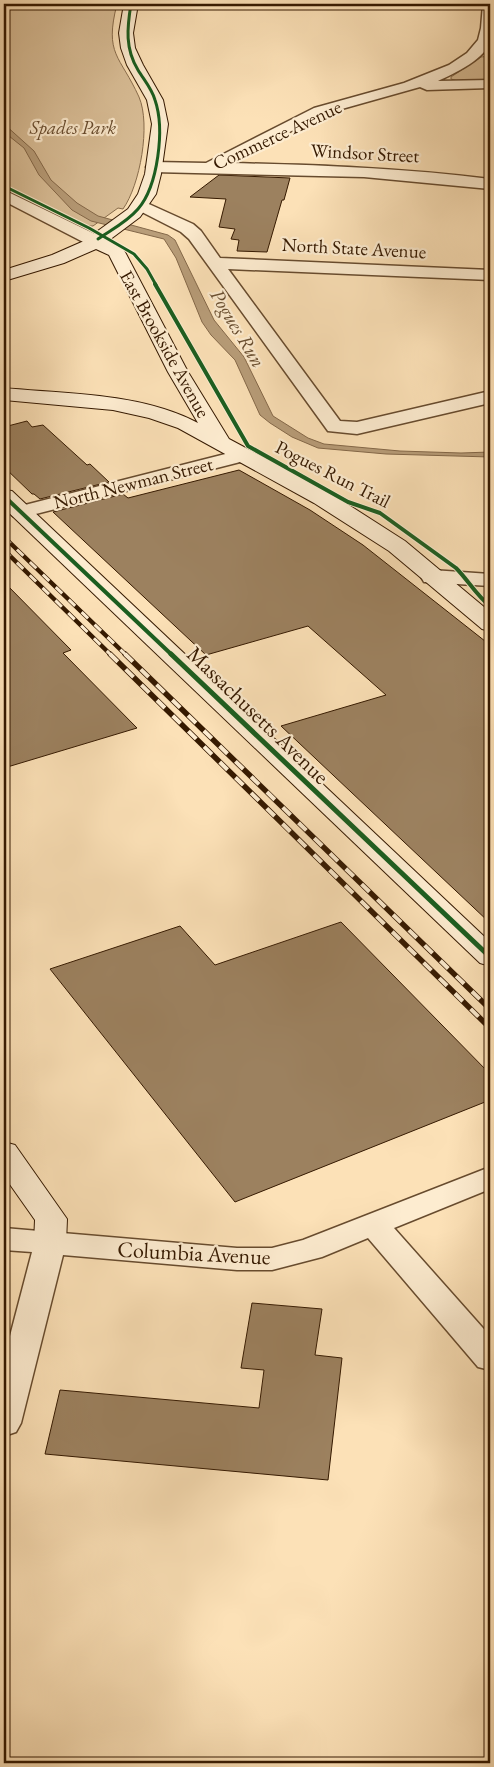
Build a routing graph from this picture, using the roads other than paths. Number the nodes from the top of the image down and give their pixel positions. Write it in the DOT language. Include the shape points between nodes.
graph roads {
  1 [pos="131,4"];
  2 [pos="486,4"];
  3 [pos="490,5"];
  4 [pos="488,39"];
  5 [pos="490,84"];
  6 [pos="399,89"];
  7 [pos="154,167"];
  8 [pos="208,168"];
  9 [pos="490,184"];
  10 [pos="4,194"];
  11 [pos="137,209"];
  12 [pos="95,241"];
  13 [pos="217,263"];
  14 [pos="490,275"];
  15 [pos="4,276"];
  16 [pos="4,394"];
  17 [pos="490,397"];
  18 [pos="219,440"];
  19 [pos="245,455"];
  20 [pos="12,504"];
  21 [pos="432,577"];
  22 [pos="490,580"];
  23 [pos="490,624"];
  24 [pos="490,957"];
  25 [pos="4,1153"];
  26 [pos="490,1177"];
  27 [pos="373,1224"];
  28 [pos="4,1239"];
  29 [pos="50,1243"];
  30 [pos="490,1358"];
  31 [pos="4,1423"];
  1 -- 7 [label="street" via="126,33 128,48 155,100 160,124"];
  2 -- 3 [label="street"];
  3 -- 4 [label="street"];
  4 -- 6 [label="street" via="457,66"];
  5 -- 6 [label="street"];
  6 -- 8 [label="street, Commerce Avenue" via="320,110"];
  7 -- 8 [label="street, Commerce Avenue"];
  7 -- 11 [label="street" via="150,187"];
  8 -- 9 [label="street, Windsor Street" via="374,172"];
  10 -- 12 [label="street, East Brookside Avenue"];
  11 -- 12 [label="street"];
  11 -- 13 [label="street" via="192,232"];
  12 -- 15 [label="street" via="67,256"];
  12 -- 18 [label="street, East Brookside Avenue" via="116,252 178,372"];
  13 -- 14 [label="street, North State Avenue"];
  13 -- 17 [label="street" via="336,427 361,427"];
  16 -- 18 [label="street, East Brookside Avenue" via="74,399 155,412"];
  18 -- 19 [label="street, East Brookside Avenue"];
  19 -- 20 [label="street, North Newman Street"];
  19 -- 21 [label="street, East Brookside Avenue" via="371,529 397,546"];
  20 -- 24 [label="street, Massachusetts Avenue"];
  21 -- 22 [label="street"];
  21 -- 23 [label="street, East Brookside Avenue"];
  25 -- 29 [label="street" via="50,1219"];
  26 -- 27 [label="street, Columbia Avenue"];
  27 -- 29 [label="street, Columbia Avenue" via="299,1253 258,1260"];
  27 -- 30 [label="street"];
  28 -- 29 [label="street, Columbia Avenue"];
  29 -- 31 [label="street"];
}
